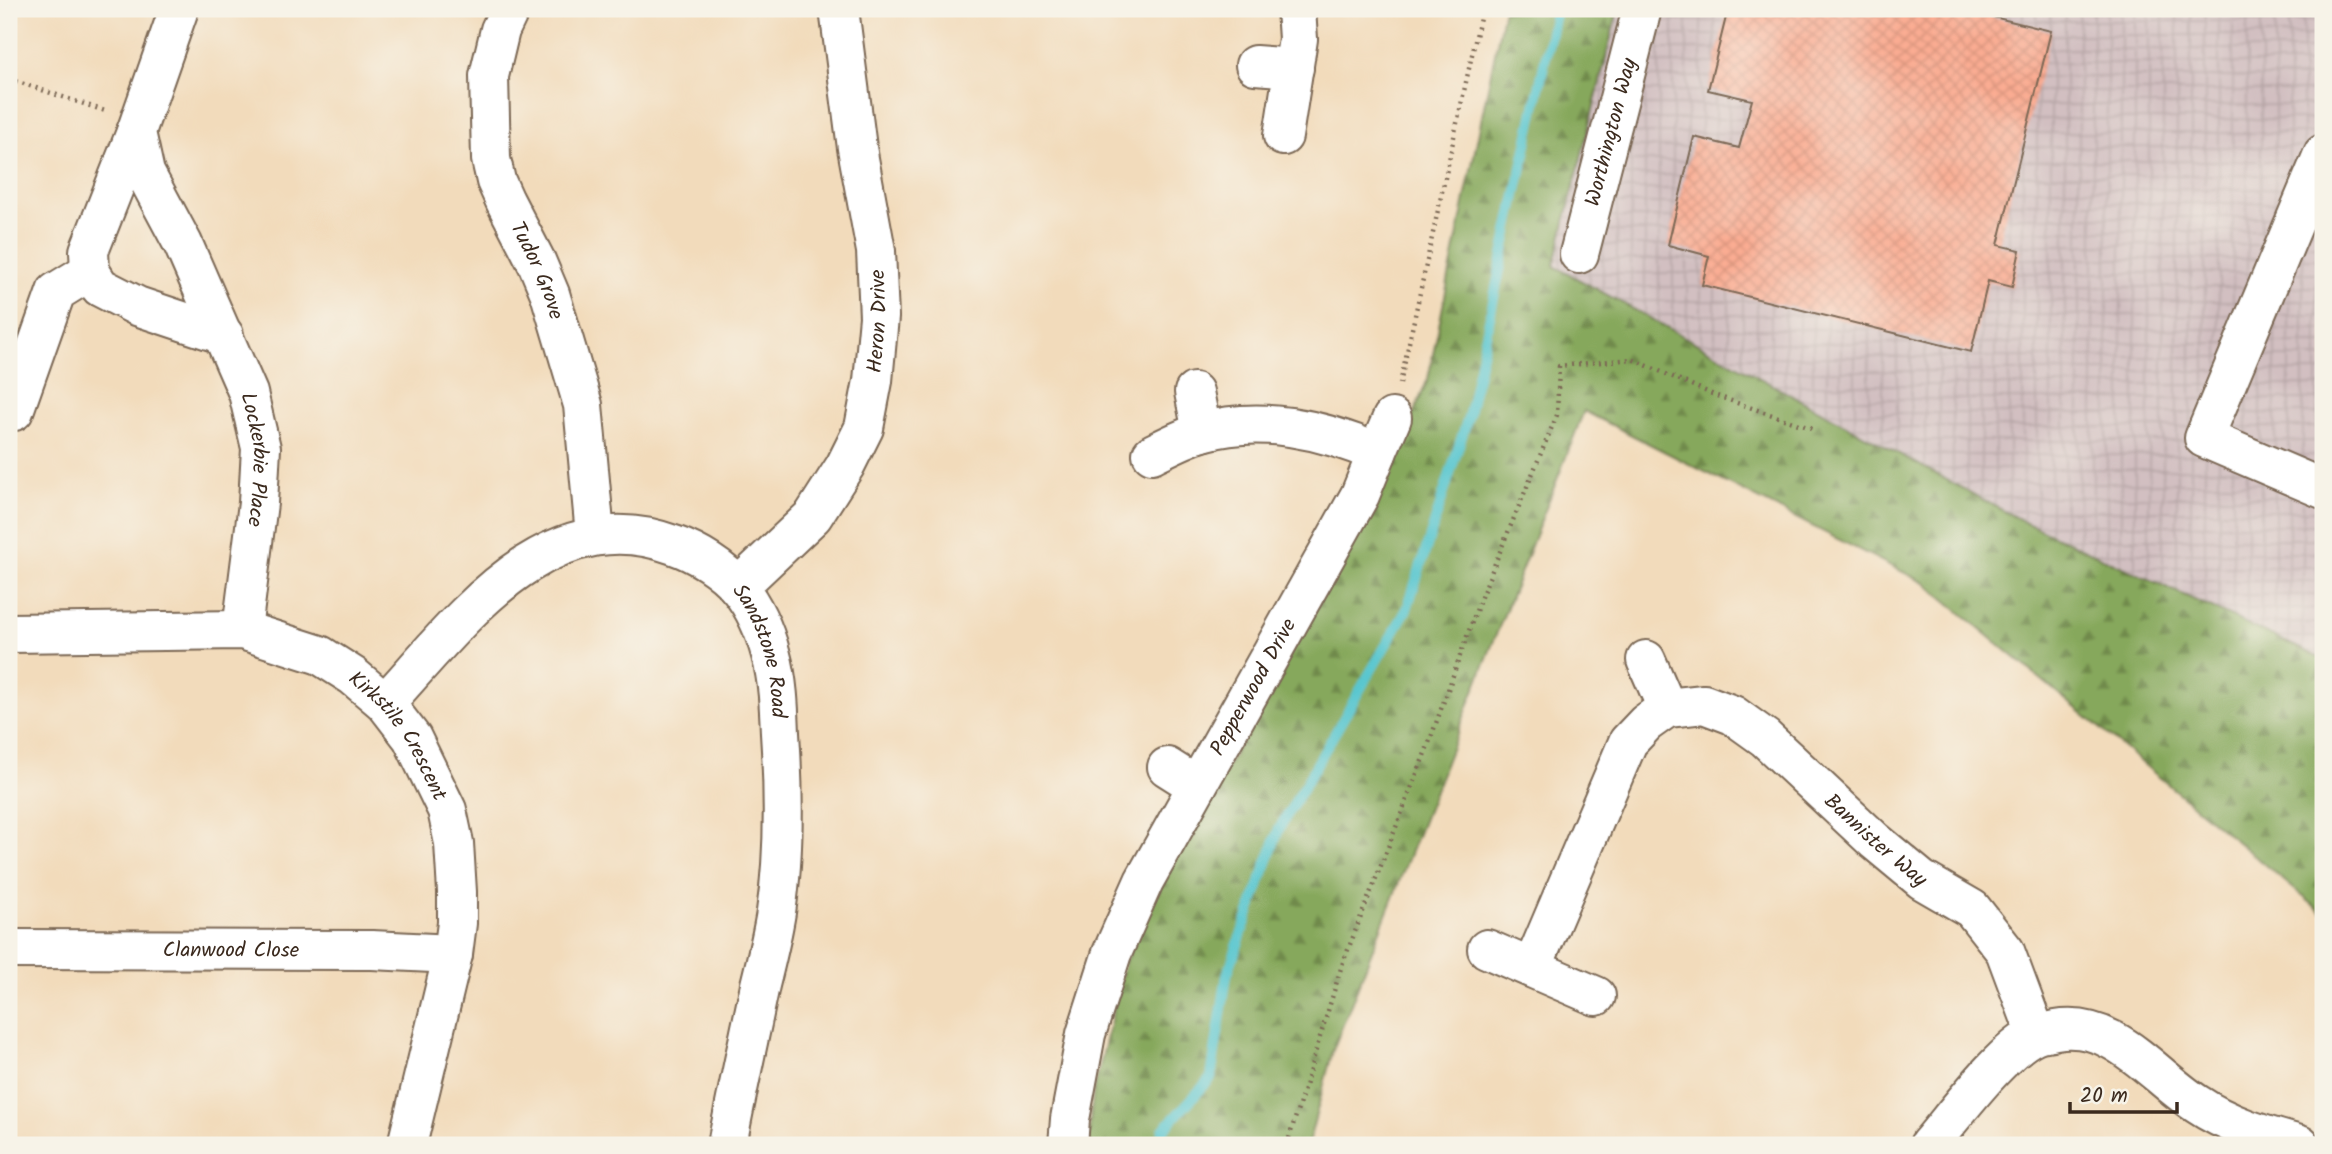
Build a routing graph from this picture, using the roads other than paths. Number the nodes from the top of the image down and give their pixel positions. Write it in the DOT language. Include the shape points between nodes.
graph roads {
  1 [pos="179,9"];
  2 [pos="510,9"];
  3 [pos="840,9"];
  4 [pos="865,9"];
  5 [pos="1296,9"];
  6 [pos="1642,9"];
  7 [pos="1255,65"];
  8 [pos="1294,68"];
  9 [pos="138,127"];
  10 [pos="1283,136"];
  11 [pos="2323,154"];
  12 [pos="1579,254"];
  13 [pos="90,271"];
  14 [pos="224,335"];
  15 [pos="1194,392"];
  16 [pos="14,411"];
  17 [pos="1392,418"];
  18 [pos="1202,432"];
  19 [pos="1152,453"];
  20 [pos="1377,453"];
  21 [pos="2323,489"];
  22 [pos="594,536"];
  23 [pos="738,587"];
  24 [pos="242,629"];
  25 [pos="9,633"];
  26 [pos="1646,660"];
  27 [pos="385,703"];
  28 [pos="1667,708"];
  29 [pos="9,949"];
  30 [pos="1487,950"];
  31 [pos="453,954"];
  32 [pos="1532,968"];
  33 [pos="1596,996"];
  34 [pos="2036,1034"];
  35 [pos="2287,1144"];
  36 [pos="407,1145"];
  37 [pos="727,1145"];
  38 [pos="1068,1145"];
  39 [pos="1929,1145"];
  1 -- 9 [label="street"];
  2 -- 22 [label="street, Tudor Grove" via="489,76 491,159 496,181 550,294 576,379 583,405"];
  3 -- 4 [label="street"];
  3 -- 23 [label="street, Heron Drive" via="857,148 876,251 879,317 873,381 864,428 813,516"];
  5 -- 8 [label="street"];
  6 -- 12 [label="street, Worthington Way"];
  7 -- 8 [label="street"];
  8 -- 10 [label="street"];
  9 -- 13 [label="street" via="89,251"];
  9 -- 14 [label="street, Lockerbie Place" via="145,173"];
  11 -- 21 [label="street" via="2204,438"];
  13 -- 14 [label="street" via="100,287 137,306"];
  13 -- 16 [label="street" via="55,292"];
  14 -- 24 [label="street, Lockerbie Place" via="248,393 261,448"];
  15 -- 18 [label="street"];
  17 -- 20 [label="street, Pepperwood Drive"];
  18 -- 19 [label="street"];
  18 -- 20 [label="street" via="1275,425 1308,429"];
  20 -- 38 [label="street, Pepperwood Drive" via="1360,495 1182,777 1112,953 1086,1034"];
  22 -- 23 [label="street, Sandstone Road" via="625,533 691,551"];
  22 -- 27 [label="street, Sandstone Road" via="549,550 520,568 470,611"];
  23 -- 37 [label="street, Sandstone Road" via="758,618 777,690 782,843 776,913"];
  24 -- 25 [label="street, Kirkstile Crescent"];
  24 -- 27 [label="street, Kirkstile Crescent" via="320,655"];
  26 -- 28 [label="street"];
  27 -- 31 [label="street, Kirkstile Crescent" via="412,738 447,810 457,892"];
  28 -- 32 [label="street" via="1628,742"];
  28 -- 34 [label="street, Bannister Way" via="1704,704 1733,715 1765,738 1922,880 1972,909 2005,951"];
  29 -- 31 [label="street, Clanwood Close"];
  30 -- 32 [label="street"];
  31 -- 36 [label="street, Kirkstile Crescent"];
  32 -- 33 [label="street"];
  34 -- 35 [label="street" via="2092,1031 2134,1052 2195,1103 2233,1125"];
  34 -- 39 [label="street" via="2009,1052"];
}
